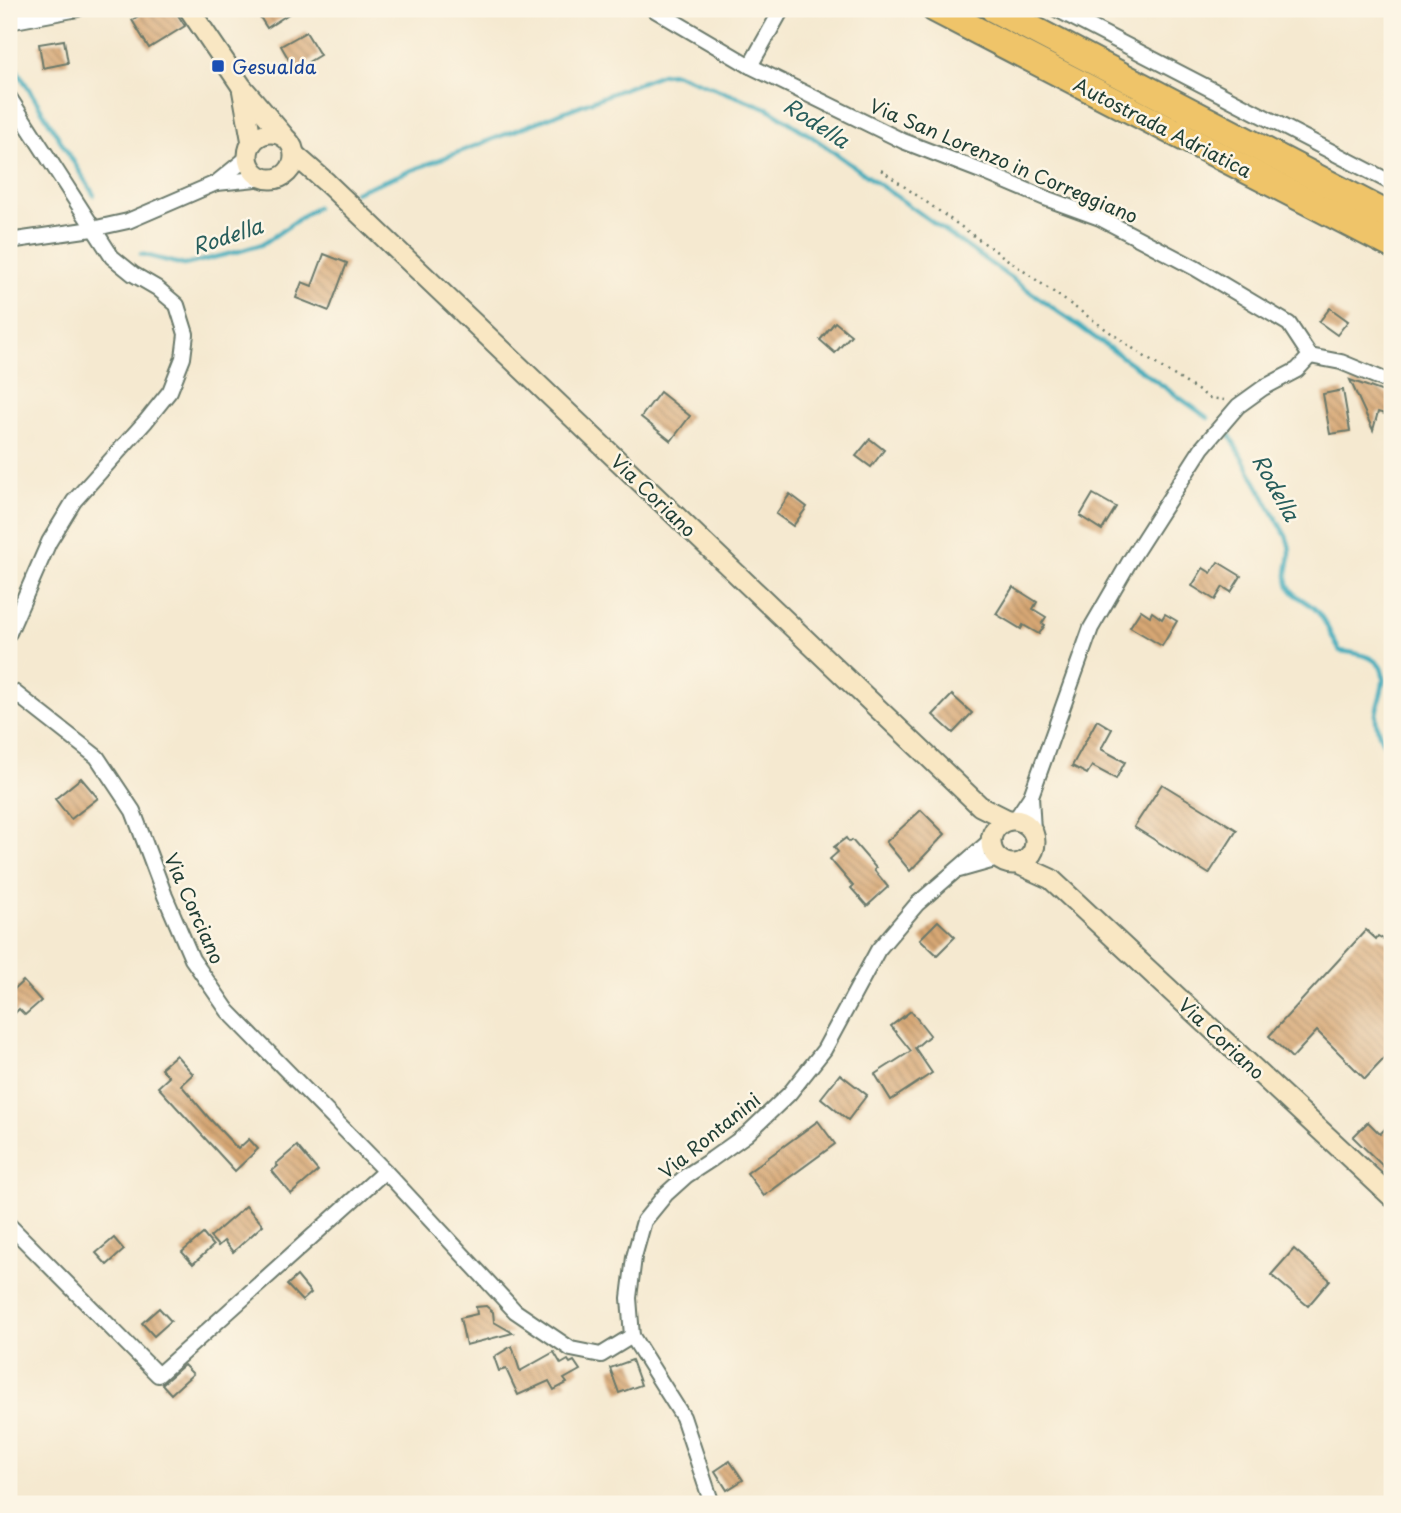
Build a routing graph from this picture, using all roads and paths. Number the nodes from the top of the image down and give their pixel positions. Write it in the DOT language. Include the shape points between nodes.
graph roads {
  1 [pos="78,9"];
  2 [pos="188,9"];
  3 [pos="653,9"];
  4 [pos="782,9"];
  5 [pos="935,9"];
  6 [pos="994,9"];
  7 [pos="1056,9"];
  8 [pos="9,23"];
  9 [pos="750,66"];
  10 [pos="242,87"];
  11 [pos="11,104"];
  12 [pos="284,136"];
  13 [pos="250,150"];
  14 [pos="295,155"];
  15 [pos="880,170"];
  16 [pos="272,178"];
  17 [pos="216,183"];
  18 [pos="327,183"];
  19 [pos="1392,183"];
  20 [pos="1392,217"];
  21 [pos="92,229"];
  22 [pos="9,241"];
  23 [pos="1392,245"];
  24 [pos="1310,356"];
  25 [pos="1392,383"];
  26 [pos="1241,404"];
  27 [pos="9,632"];
  28 [pos="9,690"];
  29 [pos="1031,796"];
  30 [pos="980,806"];
  31 [pos="1012,820"];
  32 [pos="992,837"];
  33 [pos="1034,837"];
  34 [pos="998,859"];
  35 [pos="1018,864"];
  36 [pos="955,871"];
  37 [pos="1051,879"];
  38 [pos="385,1171"];
  39 [pos="1392,1197"];
  40 [pos="9,1225"];
  41 [pos="632,1336"];
  42 [pos="712,1504"];
  1 -- 8 [label="street"];
  2 -- 10 [label="main road"];
  3 -- 9 [label="street, Via San Lorenzo in Correggiano"];
  4 -- 9 [label="street"];
  5 -- 23 [label="highway, Autostrada Adriatica"];
  6 -- 20 [label="highway, Autostrada Adriatica"];
  7 -- 19 [label="street"];
  9 -- 24 [label="street, Via San Lorenzo in Correggiano" via="903,141 1100,218 1289,324"];
  10 -- 12 [label="main road"];
  10 -- 13 [label="main road"];
  11 -- 21 [label="street"];
  12 -- 13 [label="main road" via="263,134"];
  12 -- 14 [label="main road"];
  13 -- 16 [label="main road" via="253,170"];
  13 -- 17 [label="street"];
  14 -- 16 [label="main road" via="291,169"];
  14 -- 18 [label="main road, Via Coriano"];
  15 -- 26 [label="path" via="1148,359 1210,398"];
  16 -- 17 [label="street"];
  16 -- 18 [label="main road"];
  17 -- 21 [label="street" via="128,221"];
  18 -- 30 [label="main road, Via Coriano"];
  21 -- 22 [label="street"];
  21 -- 27 [label="street" via="112,257 177,305 186,334 183,358 170,391 74,501 49,542"];
  24 -- 25 [label="street" via="1341,362"];
  24 -- 26 [label="street" via="1297,370"];
  26 -- 29 [label="street" via="1202,449 1091,628"];
  28 -- 38 [label="street, Via Corciano" via="97,757 133,811 192,959 228,1011"];
  29 -- 31 [label="street"];
  29 -- 33 [label="street"];
  30 -- 31 [label="main road, Via Coriano"];
  30 -- 32 [label="main road, Via Coriano"];
  31 -- 32 [label="main road" via="1002,823"];
  31 -- 33 [label="main road" via="1028,825"];
  32 -- 34 [label="main road" via="991,847"];
  32 -- 36 [label="street, Via Rontanini"];
  33 -- 35 [label="main road" via="1030,857"];
  33 -- 37 [label="main road, Via Coriano"];
  34 -- 35 [label="main road"];
  34 -- 36 [label="street, Via Rontanini"];
  35 -- 37 [label="main road, Via Coriano"];
  36 -- 41 [label="street, Via Rontanini" via="917,904 878,950 824,1050 789,1094 747,1134 686,1176 644,1221 628,1298"];
  37 -- 39 [label="main road, Via Coriano"];
  38 -- 40 [label="street" via="158,1375"];
  38 -- 41 [label="street, Via Corciano" via="515,1311 570,1349 601,1355"];
  41 -- 42 [label="street, Via Rontanini" via="683,1418"];
}
